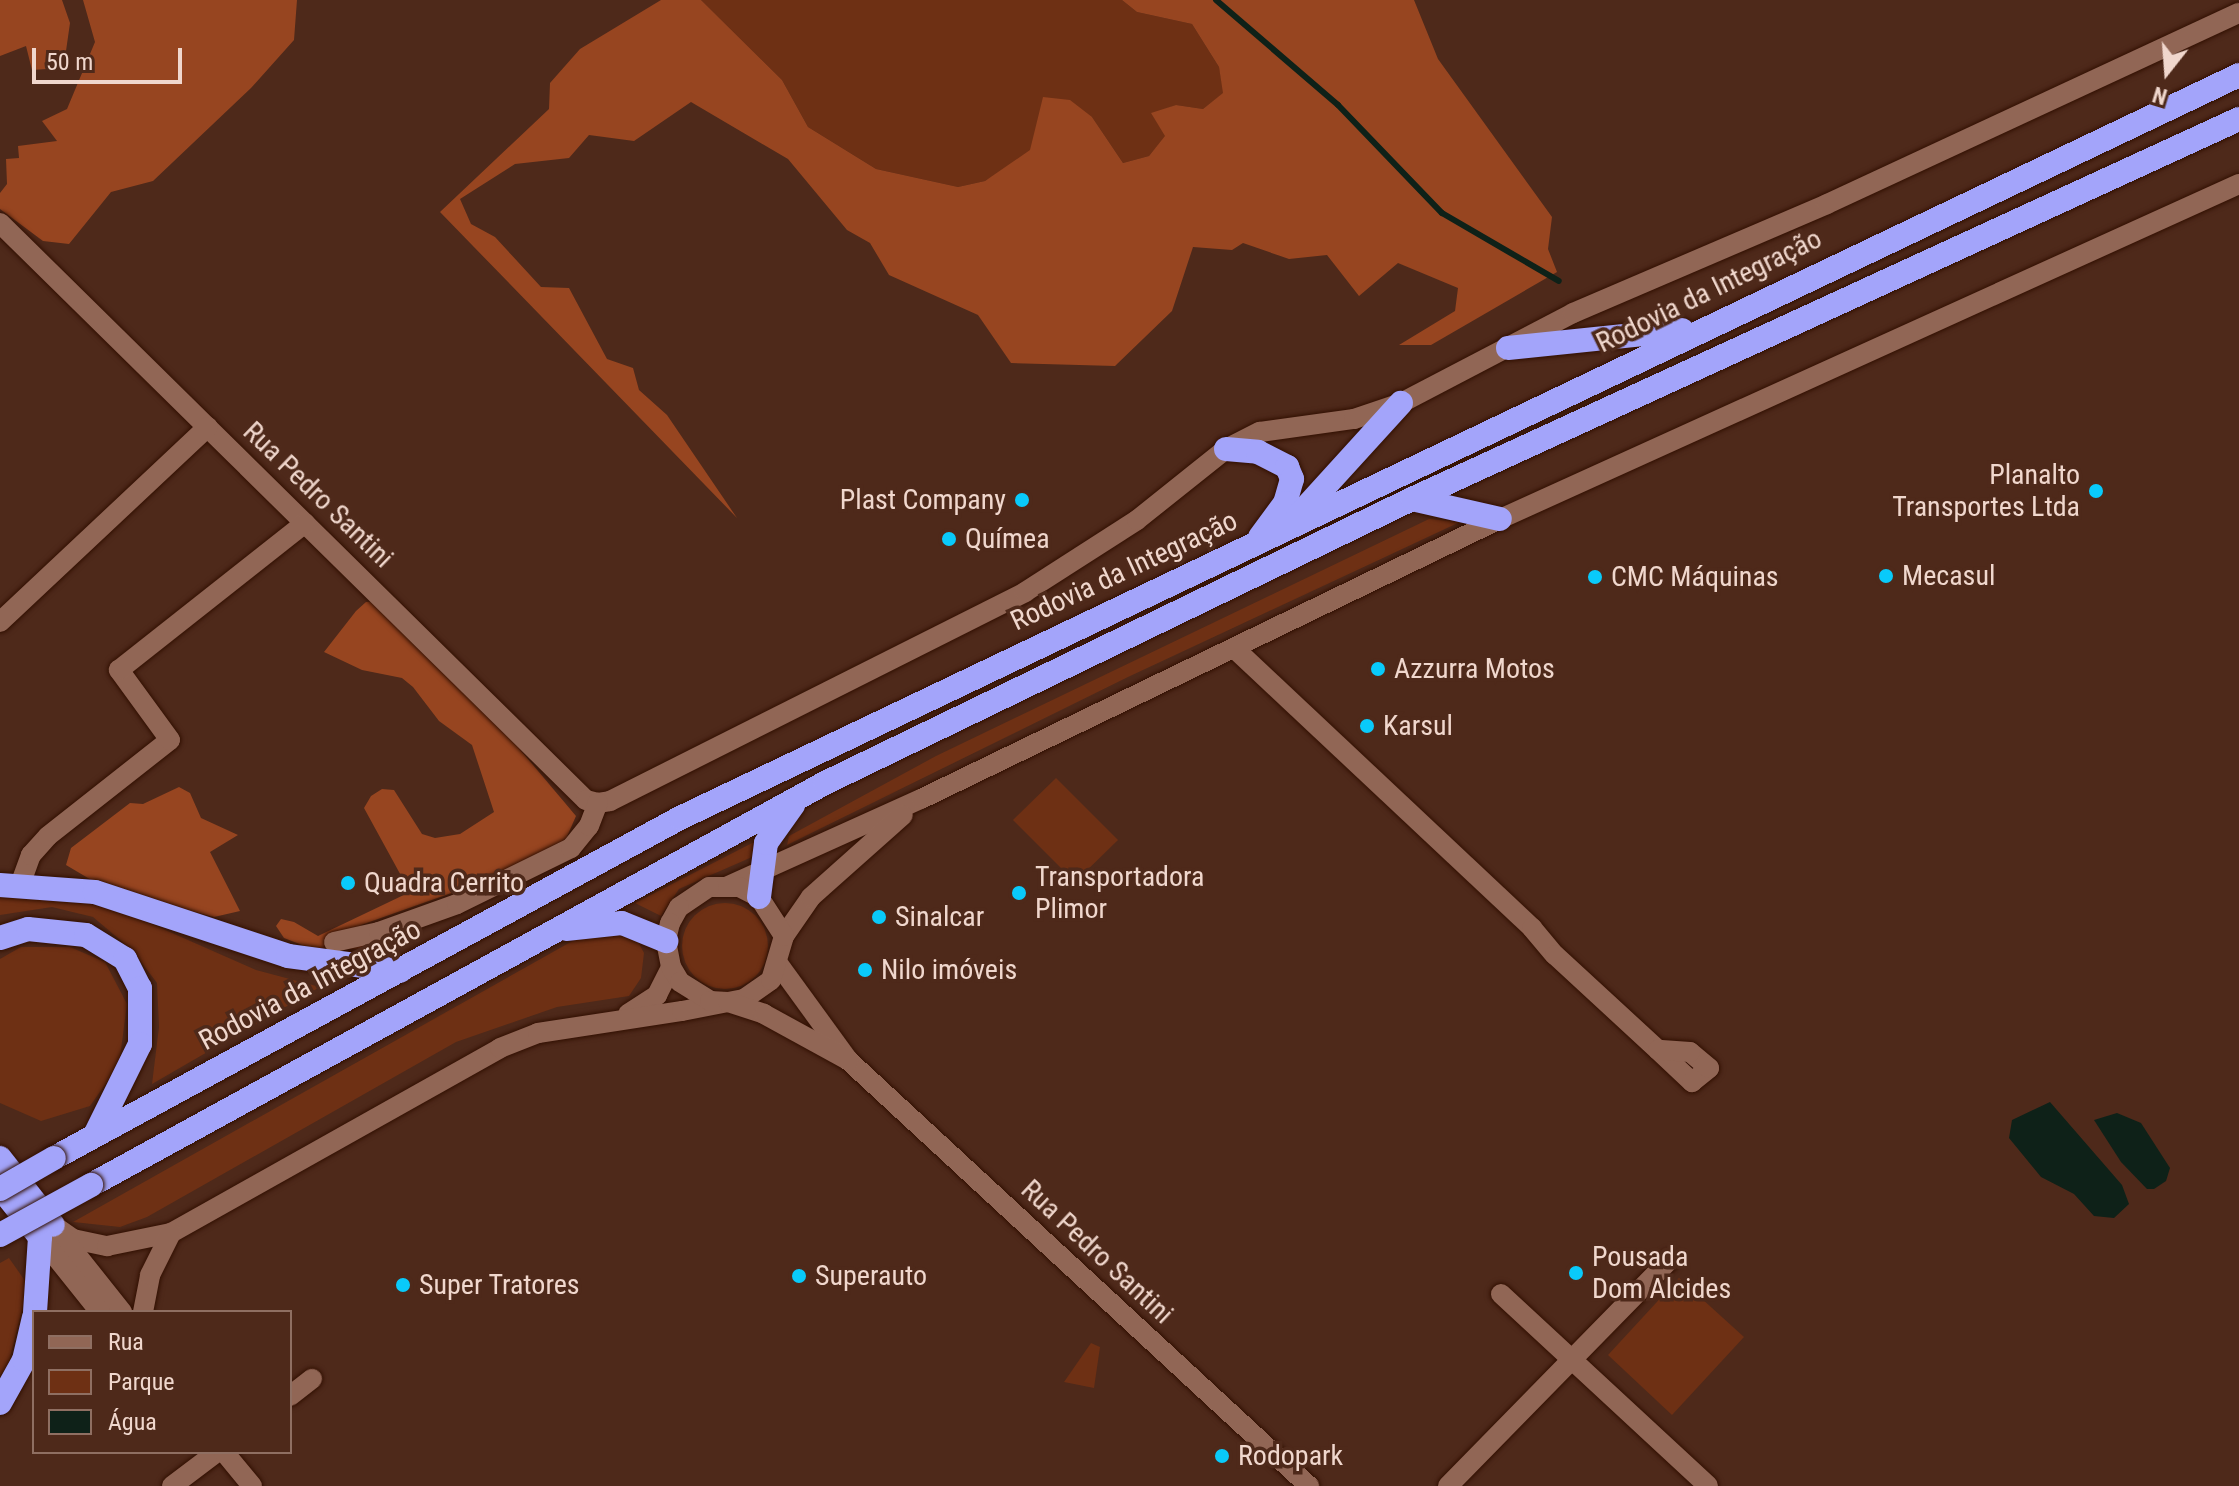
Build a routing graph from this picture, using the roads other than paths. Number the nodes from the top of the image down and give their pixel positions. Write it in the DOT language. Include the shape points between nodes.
graph roads {
  1 [pos="2239,13"];
  2 [pos="2239,57"];
  3 [pos="2239,75"];
  4 [pos="2239,119"];
  5 [pos="2239,129"];
  6 [pos="2107,134"];
  7 [pos="2177,148"];
  8 [pos="2239,184"];
  9 [pos="0,223"];
  10 [pos="1701,328"];
  11 [pos="1508,348"];
  12 [pos="1401,403"];
  13 [pos="208,427"];
  14 [pos="1226,449"];
  15 [pos="1412,499"];
  16 [pos="1500,519"];
  17 [pos="305,523"];
  18 [pos="1289,526"];
  19 [pos="1258,540"];
  20 [pos="0,622"];
  21 [pos="1234,648"];
  22 [pos="802,795"];
  23 [pos="921,799"];
  24 [pos="598,803"];
  25 [pos="763,869"];
  26 [pos="10,885"];
  27 [pos="728,886"];
  28 [pos="759,897"];
  29 [pos="544,933"];
  30 [pos="784,936"];
  31 [pos="0,938"];
  32 [pos="666,941"];
  33 [pos="334,942"];
  34 [pos="779,965"];
  35 [pos="671,967"];
  36 [pos="400,971"];
  37 [pos="728,1002"];
  38 [pos="614,1020"];
  39 [pos="1658,1050"];
  40 [pos="848,1060"];
  41 [pos="95,1135"];
  42 [pos="0,1158"];
  43 [pos="0,1188"];
  44 [pos="46,1231"];
  45 [pos="171,1233"];
  46 [pos="0,1235"];
  47 [pos="1669,1260"];
  48 [pos="1501,1294"];
  49 [pos="35,1310"];
  50 [pos="99,1310"];
  51 [pos="120,1310"];
  52 [pos="143,1310"];
  53 [pos="32,1324"];
  54 [pos="1571,1359"];
  55 [pos="312,1379"];
  56 [pos="292,1394"];
  57 [pos="0,1403"];
  58 [pos="214,1454"];
  59 [pos="226,1454"];
  60 [pos="172,1486"];
  61 [pos="252,1486"];
  62 [pos="1309,1486"];
  63 [pos="1448,1486"];
  64 [pos="1708,1486"];
  1 -- 11 [label="street" via="1827,204 1573,313"];
  2 -- 6 [label="highway"];
  3 -- 6 [label="highway, Rodovia da Integração"];
  4 -- 7 [label="highway"];
  5 -- 7 [label="highway"];
  6 -- 10 [label="highway, Rodovia da Integração"];
  7 -- 15 [label="highway"];
  8 -- 16 [label="street"];
  9 -- 13 [label="street, Rua Pedro Santini"];
  10 -- 11 [label="highway"];
  10 -- 18 [label="highway, Rodovia da Integração"];
  11 -- 12 [label="street"];
  12 -- 14 [label="street" via="1354,419 1260,432"];
  12 -- 18 [label="highway"];
  13 -- 17 [label="street, Rua Pedro Santini"];
  13 -- 20 [label="street"];
  14 -- 19 [label="highway" via="1279,458 1292,479 1285,503"];
  14 -- 24 [label="street" via="1137,520 1025,592"];
  15 -- 16 [label="highway"];
  15 -- 22 [label="highway"];
  16 -- 21 [label="street"];
  17 -- 24 [label="street, Rua Pedro Santini" via="586,800"];
  17 -- 26 [label="street" via="119,670 170,740 48,836"];
  18 -- 19 [label="highway, Rodovia da Integração"];
  19 -- 36 [label="highway, Rodovia da Integração" via="680,818"];
  21 -- 23 [label="street"];
  21 -- 39 [label="street" via="1522,923 1533,942 1555,955"];
  22 -- 25 [label="highway" via="774,826"];
  22 -- 29 [label="highway"];
  23 -- 25 [label="street"];
  23 -- 30 [label="street" via="811,897"];
  24 -- 33 [label="street" via="589,826 571,848 457,904"];
  25 -- 27 [label="street"];
  25 -- 28 [label="highway"];
  26 -- 36 [label="highway" via="95,892 288,956"];
  27 -- 28 [label="street"];
  27 -- 32 [label="street" via="709,887 679,907"];
  28 -- 30 [label="street"];
  29 -- 32 [label="highway" via="622,923"];
  29 -- 46 [label="highway, bridge"];
  30 -- 34 [label="street"];
  31 -- 41 [label="highway" via="28,929 60,928 86,935 125,959 140,988 140,1044"];
  32 -- 35 [label="street"];
  34 -- 37 [label="street" via="759,991"];
  34 -- 40 [label="street, Rua Pedro Santini"];
  35 -- 37 [label="street" via="694,994"];
  35 -- 38 [label="street" via="650,1003"];
  36 -- 41 [label="highway, Rodovia da Integração"];
  37 -- 38 [label="street"];
  37 -- 40 [label="street, Rua Pedro Santini" via="764,1014"];
  38 -- 45 [label="street" via="538,1033 500,1048"];
  40 -- 62 [label="street, Rua Pedro Santini"];
  41 -- 43 [label="highway, Rodovia da Integração, bridge"];
  42 -- 44 [label="highway"];
  43 -- 44 [label="highway"];
  44 -- 45 [label="street" via="107,1246"];
  44 -- 49 [label="highway"];
  44 -- 50 [label="street"];
  44 -- 51 [label="street"];
  45 -- 52 [label="street" via="147,1283"];
  47 -- 54 [label="street"];
  48 -- 54 [label="street"];
  53 -- 57 [label="highway" via="24,1360"];
  54 -- 63 [label="street"];
  54 -- 64 [label="street"];
  55 -- 56 [label="street"];
  58 -- 60 [label="street"];
  59 -- 61 [label="street"];
}
